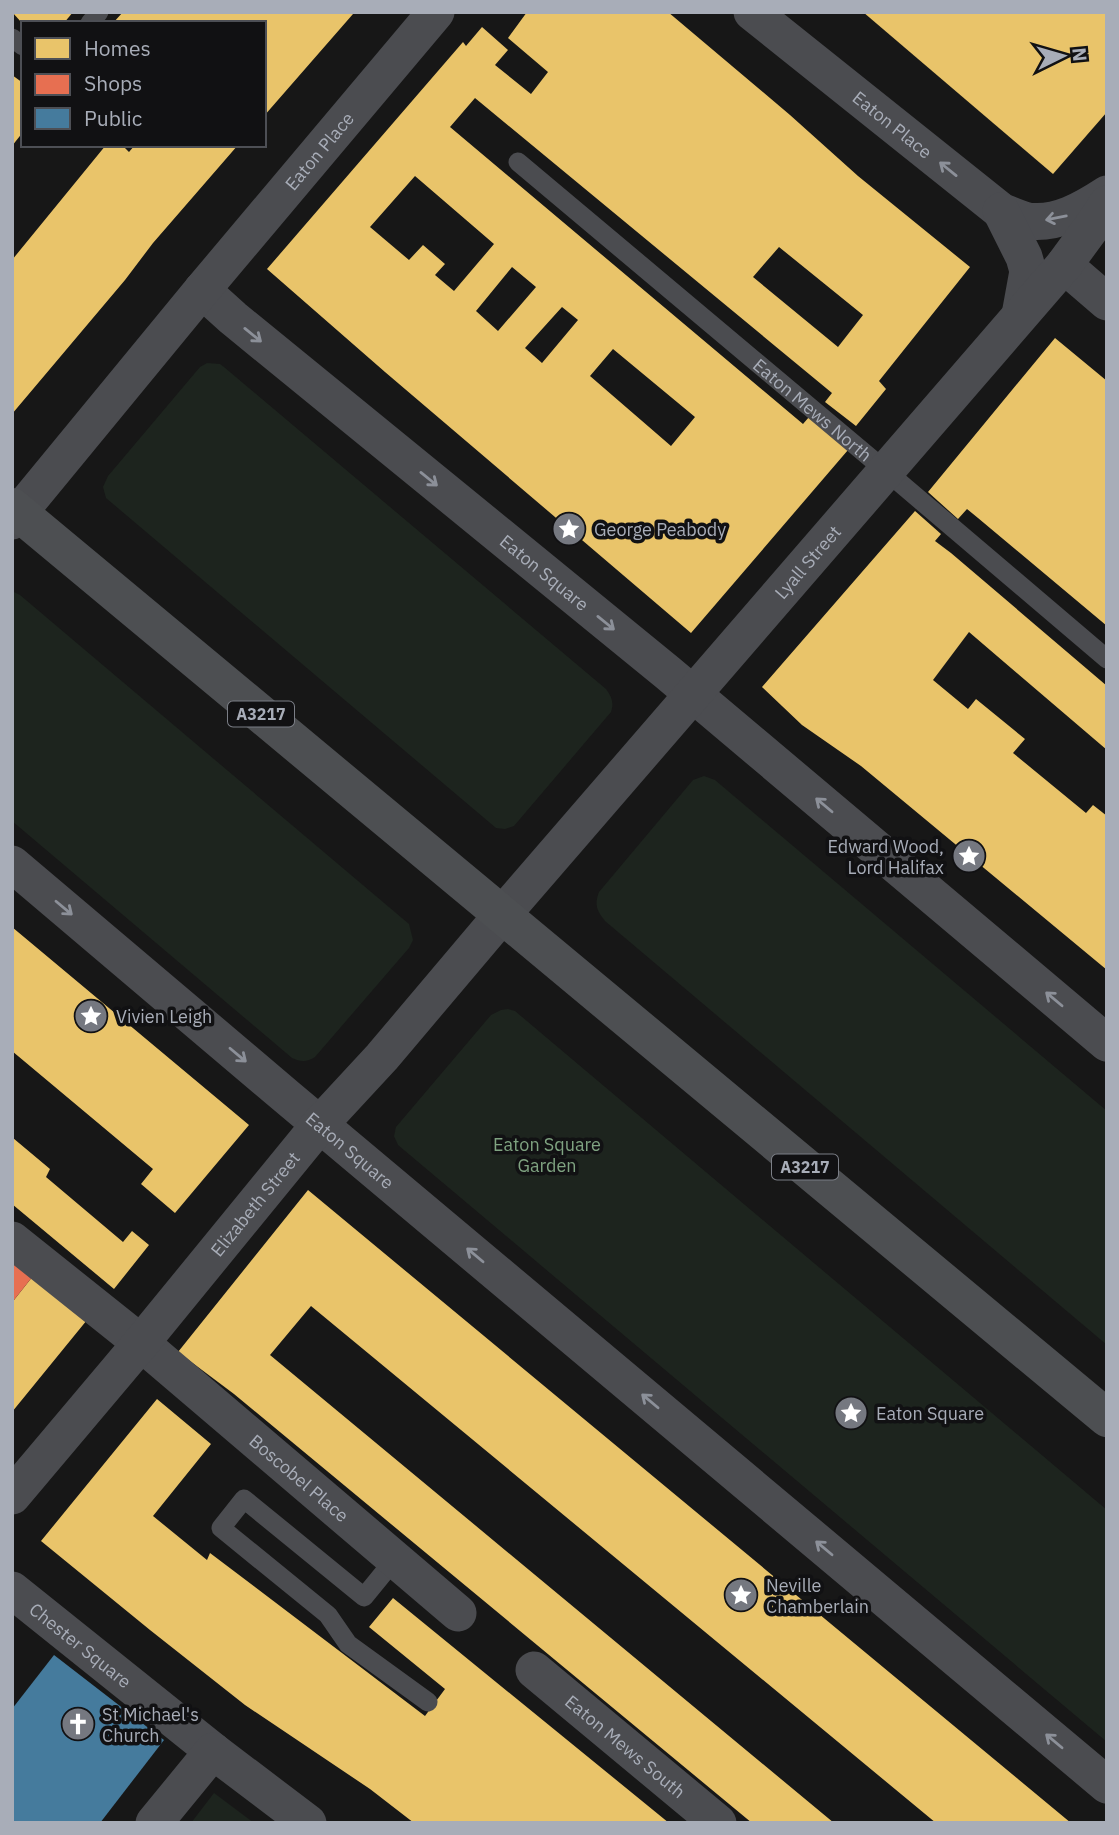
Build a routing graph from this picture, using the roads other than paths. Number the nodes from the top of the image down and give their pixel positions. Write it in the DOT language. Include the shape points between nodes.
graph roads {
  1 [pos="436,12"];
  2 [pos="752,12"];
  3 [pos="518,162"];
  4 [pos="1107,194"];
  5 [pos="1107,204"];
  6 [pos="1001,211"];
  7 [pos="1064,265"];
  8 [pos="202,290"];
  9 [pos="1107,302"];
  10 [pos="1020,315"];
  11 [pos="886,471"];
  12 [pos="15,514"];
  13 [pos="1107,659"];
  14 [pos="693,694"];
  15 [pos="12,864"];
  16 [pos="502,915"];
  17 [pos="1107,1043"];
  18 [pos="320,1125"];
  19 [pos="12,1240"];
  20 [pos="141,1343"];
  21 [pos="1107,1418"];
  22 [pos="12,1496"];
  23 [pos="395,1559"];
  24 [pos="12,1590"];
  25 [pos="458,1613"];
  26 [pos="534,1670"];
  27 [pos="428,1702"];
  28 [pos="213,1751"];
  29 [pos="1107,1785"];
  30 [pos="155,1823"];
  31 [pos="308,1823"];
  32 [pos="718,1823"];
  1 -- 8 [label="street, Eaton Place"];
  6 -- 2 [label="street, Eaton Place, one-way"];
  3 -- 11 [label="lane, Eaton Mews North"];
  4 -- 6 [label="street, one-way" via="1057,219 1028,221"];
  5 -- 7 [label="street, Lyall Street"];
  6 -- 10 [label="street" via="1028,271"];
  7 -- 9 [label="street"];
  7 -- 10 [label="street, Lyall Street"];
  8 -- 12 [label="street"];
  8 -- 14 [label="street, Eaton Square, one-way"];
  10 -- 11 [label="street, Lyall Street"];
  11 -- 13 [label="lane, Eaton Mews North"];
  11 -- 14 [label="street, Lyall Street"];
  12 -- 16 [label="main road, A3217"];
  14 -- 16 [label="street, Lyall Street"];
  17 -- 14 [label="street, Eaton Square, one-way"];
  15 -- 18 [label="street, Eaton Square, one-way"];
  16 -- 18 [label="street, Elizabeth Street"];
  16 -- 21 [label="main road, A3217"];
  18 -- 20 [label="street, Elizabeth Street"];
  29 -- 18 [label="street, Eaton Square, one-way"];
  19 -- 20 [label="street, Boscobel Place"];
  20 -- 22 [label="street, Elizabeth Street"];
  20 -- 23 [label="street, Boscobel Place"];
  23 -- 25 [label="street, Boscobel Place"];
  23 -- 27 [label="lane" via="364,1597 244,1499 221,1528 328,1615 348,1644"];
  24 -- 28 [label="street, Chester Square"];
  26 -- 32 [label="street, Eaton Mews South"];
  28 -- 30 [label="street"];
  28 -- 31 [label="street, Chester Square"];
}
